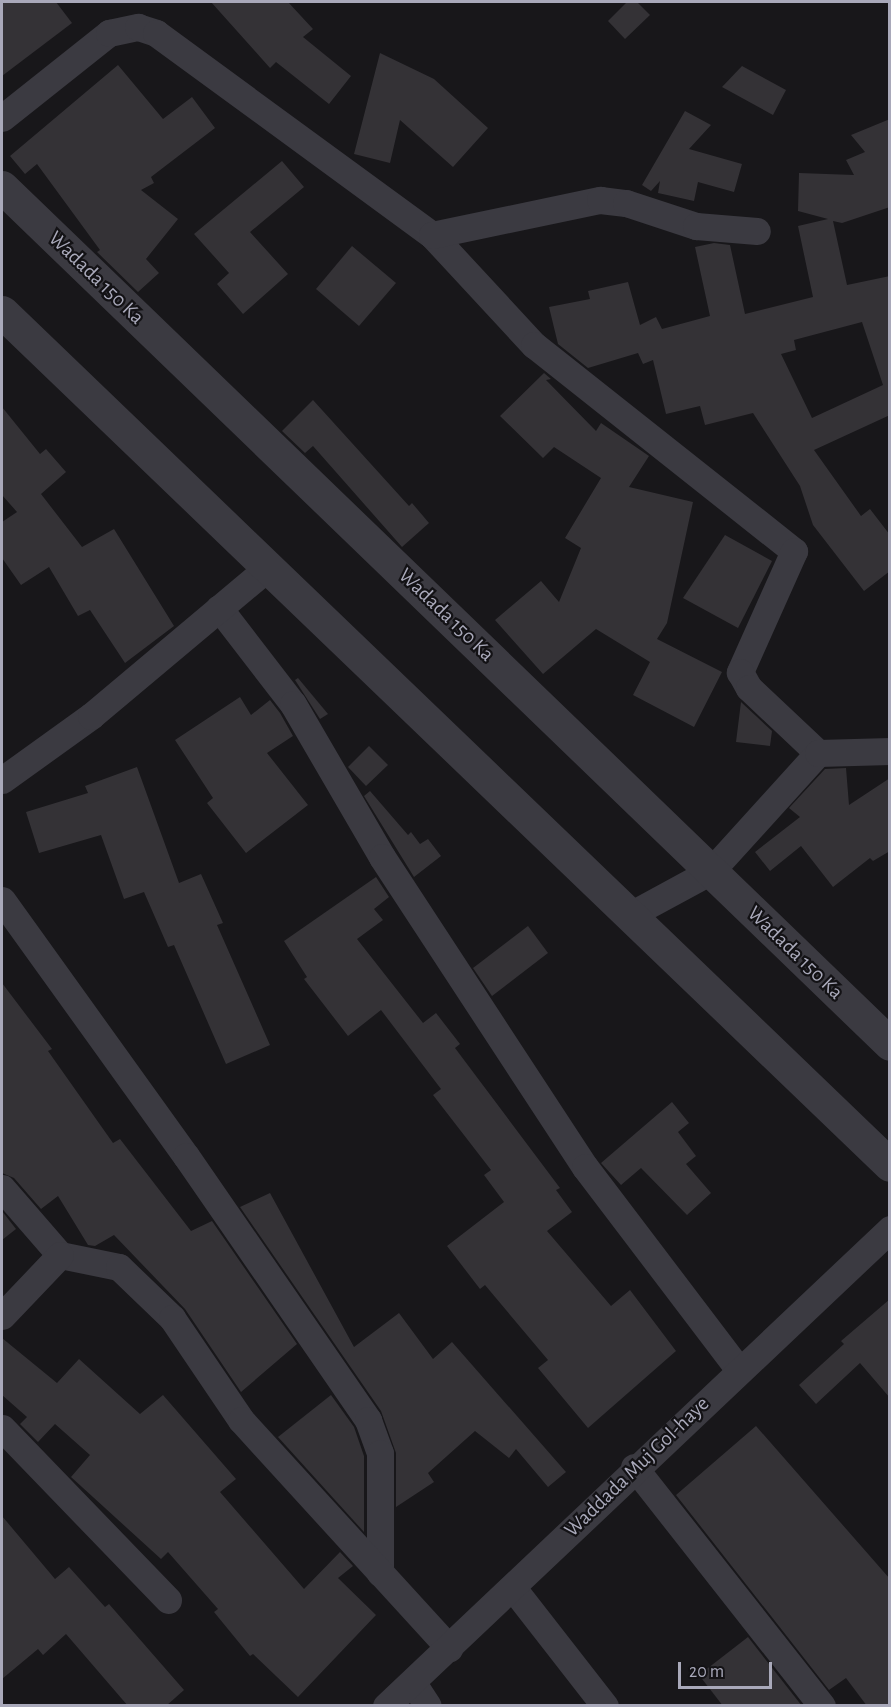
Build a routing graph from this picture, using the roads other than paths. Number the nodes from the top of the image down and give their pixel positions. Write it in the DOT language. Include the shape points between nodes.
graph roads {
  1 [pos="2,118"];
  2 [pos="2,187"];
  3 [pos="757,231"];
  4 [pos="432,235"];
  5 [pos="2,312"];
  6 [pos="266,569"];
  7 [pos="219,608"];
  8 [pos="890,751"];
  9 [pos="818,753"];
  10 [pos="2,780"];
  11 [pos="711,871"];
  12 [pos="2,900"];
  13 [pos="630,915"];
  14 [pos="890,1044"];
  15 [pos="890,1165"];
  16 [pos="2,1188"];
  17 [pos="890,1229"];
  18 [pos="60,1256"];
  19 [pos="2,1316"];
  20 [pos="739,1370"];
  21 [pos="2,1428"];
  22 [pos="634,1467"];
  23 [pos="380,1573"];
  24 [pos="513,1588"];
  25 [pos="168,1600"];
  26 [pos="449,1648"];
  27 [pos="412,1683"];
  28 [pos="386,1706"];
  29 [pos="428,1706"];
  30 [pos="605,1706"];
  31 [pos="822,1706"];
  1 -- 4 [label="street" via="109,33 138,27 156,33"];
  2 -- 11 [label="street, Wadada 150 Ka"];
  3 -- 4 [label="street" via="696,226 626,203 600,200"];
  4 -- 9 [label="street" via="534,345 794,551 740,672 748,688"];
  5 -- 6 [label="street"];
  6 -- 7 [label="street"];
  6 -- 13 [label="street"];
  7 -- 10 [label="street" via="91,717"];
  7 -- 20 [label="street" via="293,704 382,857 585,1167"];
  8 -- 9 [label="street"];
  9 -- 11 [label="street"];
  11 -- 13 [label="street"];
  11 -- 14 [label="street, Wadada 150 Ka"];
  12 -- 23 [label="street" via="186,1156 368,1420 380,1453"];
  13 -- 15 [label="street"];
  16 -- 18 [label="street"];
  17 -- 20 [label="street, Waddada Muj Gol-haye"];
  18 -- 19 [label="street"];
  18 -- 23 [label="street" via="118,1267 172,1318 241,1420"];
  20 -- 22 [label="street, Waddada Muj Gol-haye"];
  21 -- 25 [label="street"];
  22 -- 24 [label="street, Waddada Muj Gol-haye"];
  22 -- 31 [label="street"];
  23 -- 26 [label="street"];
  24 -- 26 [label="street, Waddada Muj Gol-haye"];
  24 -- 30 [label="street"];
  26 -- 27 [label="street, Waddada Muj Gol-haye"];
  27 -- 28 [label="street, Waddada Muj Gol-haye"];
  27 -- 29 [label="street"];
}
